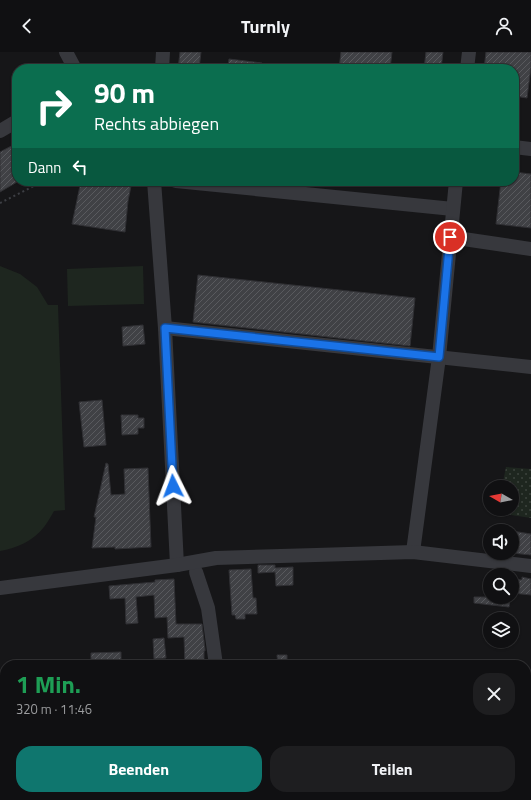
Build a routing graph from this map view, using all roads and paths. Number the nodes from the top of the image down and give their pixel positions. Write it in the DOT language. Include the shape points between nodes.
graph roads {
  1 [pos="66,52"];
  2 [pos="163,52"];
  3 [pos="469,52"];
  4 [pos="72,64"];
  5 [pos="162,64"];
  6 [pos="468,64"];
  7 [pos="12,124"];
  8 [pos="0,131"];
  9 [pos="519,148"];
  10 [pos="531,149"];
  11 [pos="34,186"];
  12 [pos="154,186"];
  13 [pos="225,186"];
  14 [pos="455,186"];
  15 [pos="0,203"];
  16 [pos="453,209"];
  17 [pos="450,237"];
  18 [pos="531,249"];
  19 [pos="165,328"];
  20 [pos="439,357"];
  21 [pos="531,367"];
  22 [pos="413,552"];
  23 [pos="177,565"];
  24 [pos="531,566"];
  25 [pos="196,572"];
  26 [pos="0,588"];
  27 [pos="215,660"];
  1 -- 4 [label="street"];
  2 -- 5 [label="street"];
  3 -- 6 [label="street"];
  7 -- 8 [label="street"];
  9 -- 10 [label="street"];
  11 -- 15 [label="path"];
  12 -- 19 [label="street"];
  13 -- 16 [label="street"];
  14 -- 16 [label="street"];
  16 -- 17 [label="street"];
  17 -- 18 [label="street"];
  17 -- 20 [label="street"];
  19 -- 20 [label="street"];
  19 -- 23 [label="street"];
  20 -- 21 [label="street"];
  20 -- 22 [label="street"];
  22 -- 23 [label="street" via="216,558"];
  22 -- 24 [label="street"];
  23 -- 26 [label="street"];
  25 -- 27 [label="street" via="208,608"];
}
